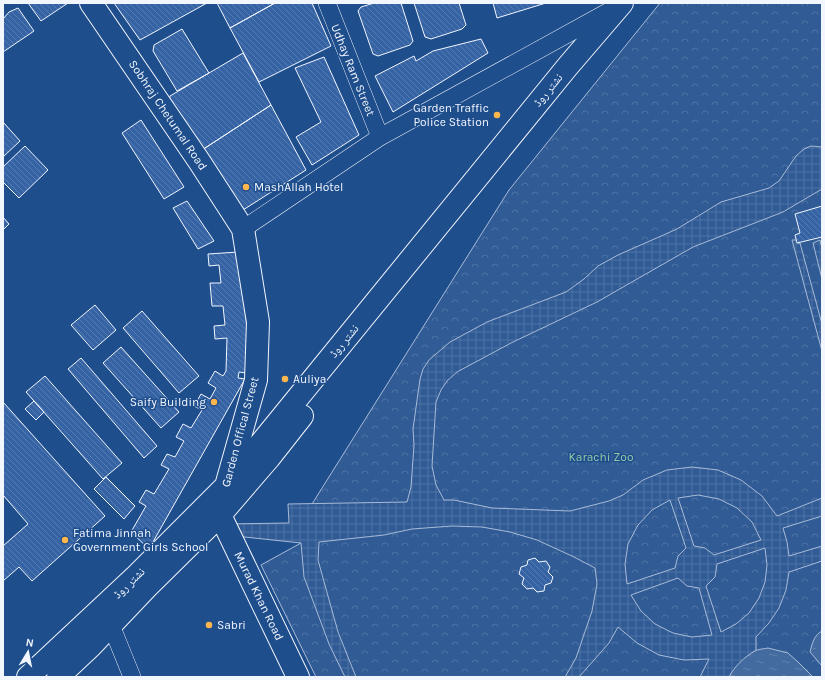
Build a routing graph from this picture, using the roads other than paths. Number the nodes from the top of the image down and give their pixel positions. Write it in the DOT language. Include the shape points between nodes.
graph roads {
  1 [pos="91,3"];
  2 [pos="327,3"];
  3 [pos="623,4"];
  4 [pos="380,137"];
  5 [pos="243,229"];
  6 [pos="226,486"];
  7 [pos="220,515"];
  8 [pos="111,625"];
  9 [pos="28,677"];
  10 [pos="58,677"];
  11 [pos="132,677"];
  12 [pos="298,677"];
  1 -- 5 [label="main road, Sobhraj Chetumal Road" via="200,161"];
  2 -- 4 [label="street, Udhay Ram Street"];
  3 -- 4 [label="street"];
  3 -- 6 [label="main road, نشتر روڈ" via="563,72"];
  3 -- 7 [label="main road, نشتر روڈ" via="595,46"];
  4 -- 5 [label="street"];
  5 -- 6 [label="main road, Garden Offical Street" via="258,322 256,380"];
  6 -- 7 [label="main road, Garden Offical Street"];
  6 -- 9 [label="main road, نشتر روڈ" via="136,576"];
  7 -- 8 [label="main road, نشتر روڈ"];
  7 -- 12 [label="main road, Murad Khan Road"];
  8 -- 10 [label="main road, نشتر روڈ"];
  8 -- 11 [label="street"];
}
